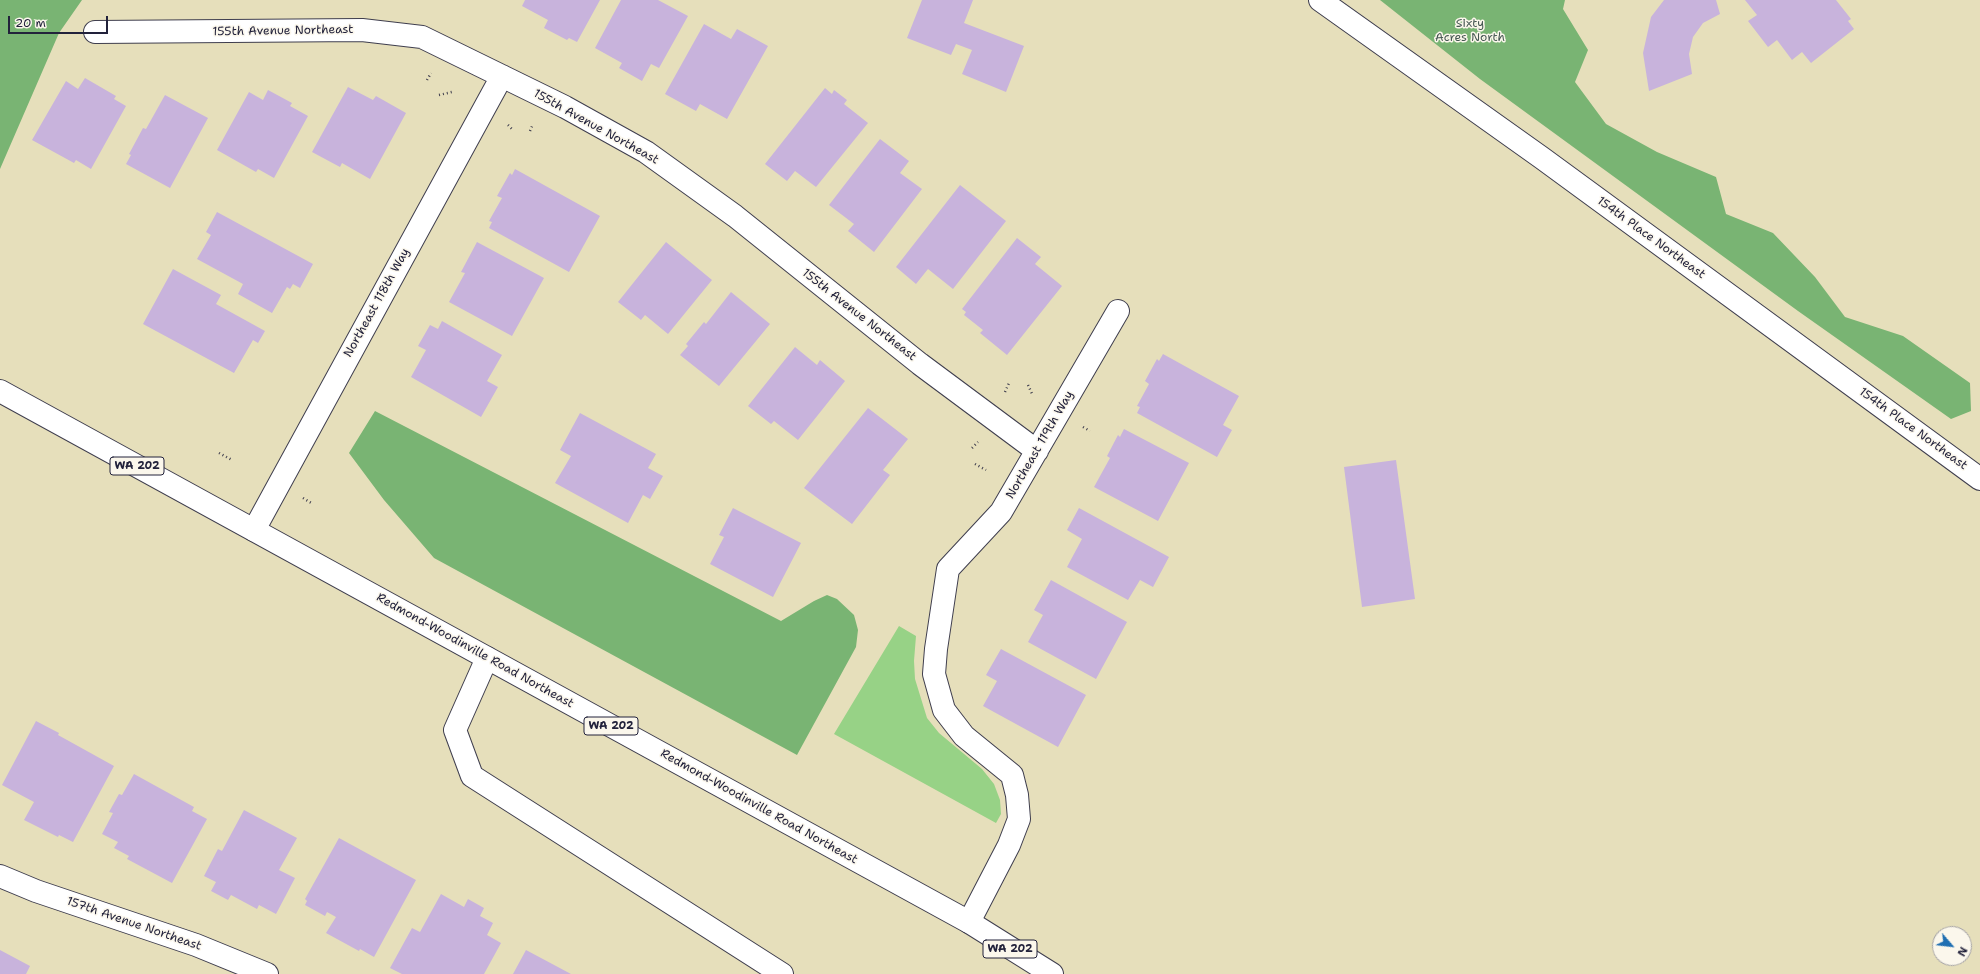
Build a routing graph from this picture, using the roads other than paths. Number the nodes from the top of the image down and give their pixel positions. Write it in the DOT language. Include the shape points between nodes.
graph roads {
  1 [pos="1320,0"];
  2 [pos="95,32"];
  3 [pos="502,76"];
  4 [pos="1118,310"];
  5 [pos="0,391"];
  6 [pos="1037,450"];
  7 [pos="1980,479"];
  8 [pos="254,530"];
  9 [pos="487,658"];
  10 [pos="0,876"];
  11 [pos="969,922"];
  12 [pos="267,974"];
  13 [pos="782,974"];
  14 [pos="1052,974"];
  1 -- 7 [label="street, 154th Place Northeast" via="1542,158"];
  2 -- 3 [label="street, 155th Avenue Northeast" via="362,30 422,37"];
  3 -- 6 [label="street, 155th Avenue Northeast" via="646,152 735,216 920,364"];
  3 -- 8 [label="street, Northeast 118th Way"];
  4 -- 6 [label="street, Northeast 119th Way"];
  5 -- 8 [label="street, Redmond-Woodinville Road Northeast / WA 202"];
  6 -- 11 [label="street, Northeast 119th Way" via="1001,512 948,569 936,648 934,674 944,710 964,736 1012,775 1017,795 1018,819 1009,845"];
  8 -- 9 [label="street, Redmond-Woodinville Road Northeast / WA 202"];
  9 -- 11 [label="street, Redmond-Woodinville Road Northeast / WA 202"];
  9 -- 13 [label="street" via="455,730 472,776"];
  10 -- 12 [label="street, 157th Avenue Northeast" via="36,891 196,944"];
  11 -- 14 [label="street, Redmond-Woodinville Road Northeast / WA 202"];
}
